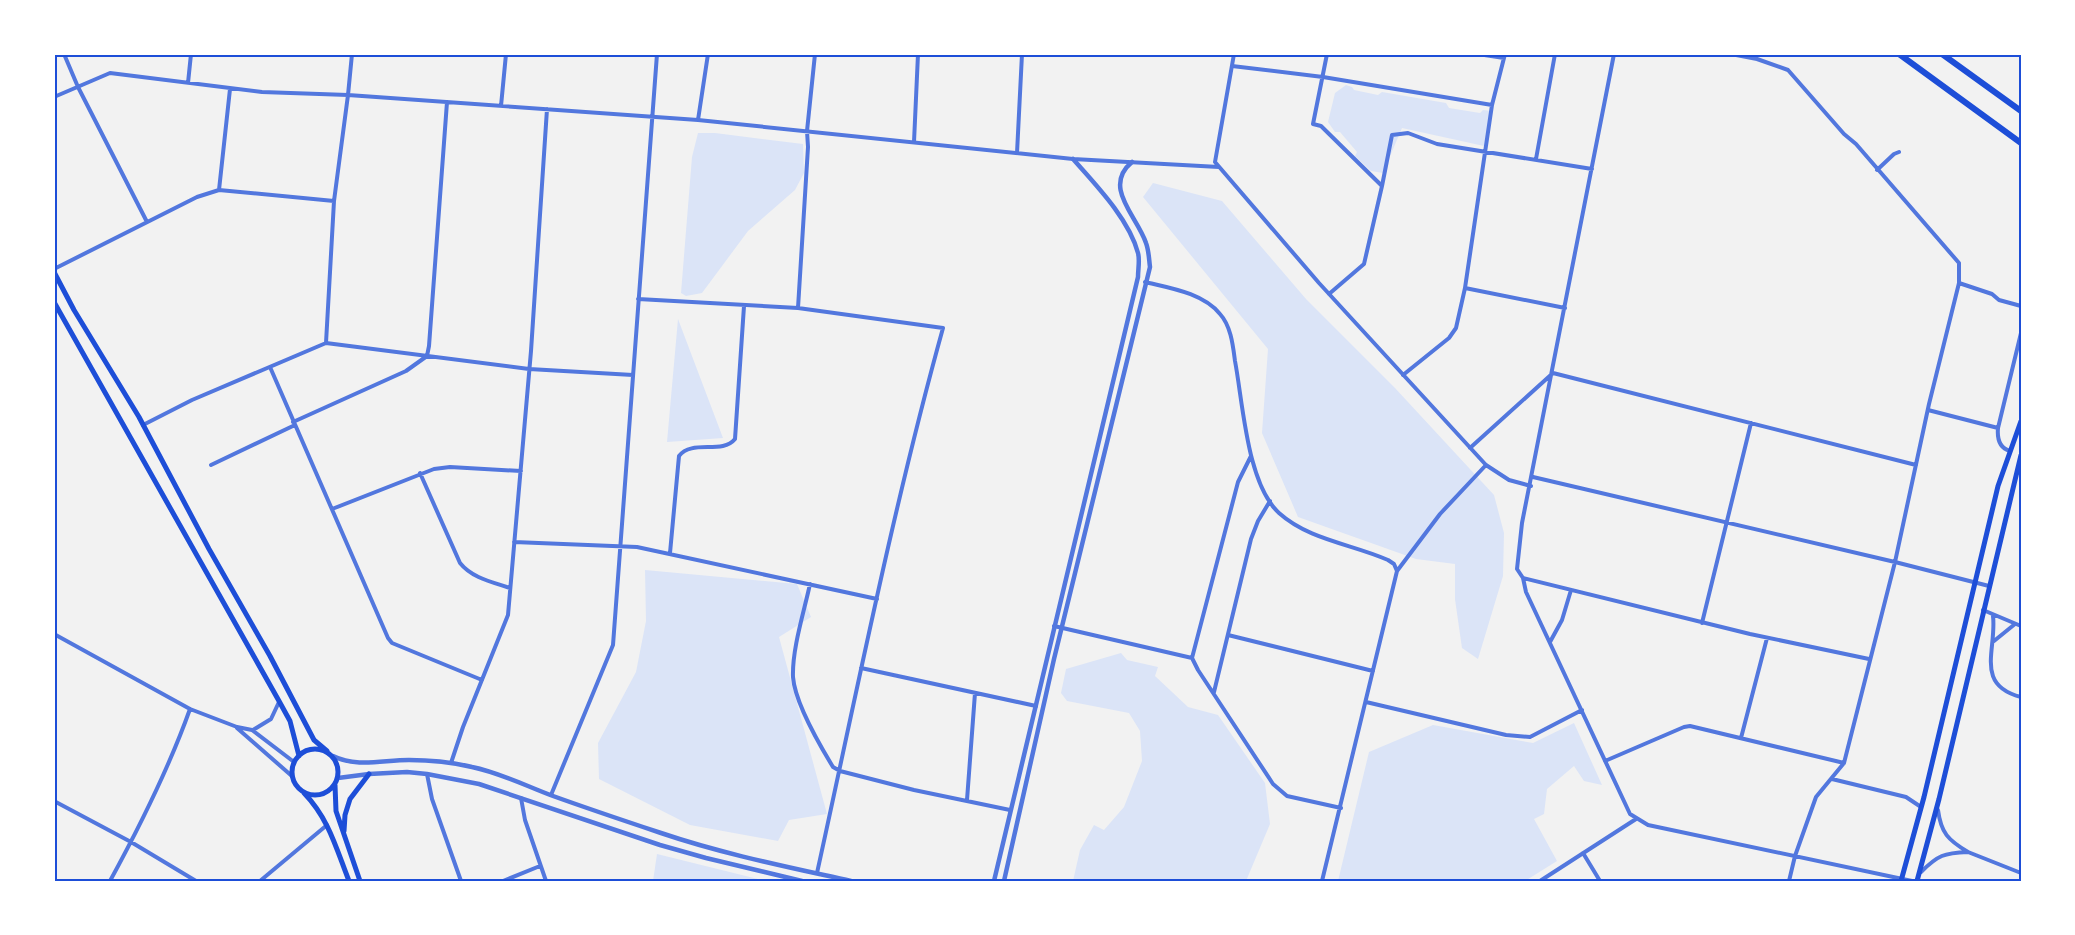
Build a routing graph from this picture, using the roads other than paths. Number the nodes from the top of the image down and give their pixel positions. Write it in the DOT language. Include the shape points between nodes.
graph roads {
  1 [pos="64,54"];
  2 [pos="191,54"];
  3 [pos="352,54"];
  4 [pos="506,54"];
  5 [pos="657,54"];
  6 [pos="708,54"];
  7 [pos="815,54"];
  8 [pos="918,54"];
  9 [pos="1022,54"];
  10 [pos="1234,54"];
  11 [pos="1327,54"];
  12 [pos="1478,54"];
  13 [pos="1555,54"];
  14 [pos="1614,54"];
  15 [pos="1731,54"];
  16 [pos="1899,54"];
  17 [pos="1942,54"];
  18 [pos="1504,56"];
  19 [pos="1232,66"];
  20 [pos="1323,77"];
  21 [pos="188,83"];
  22 [pos="78,87"];
  23 [pos="230,88"];
  24 [pos="348,95"];
  25 [pos="54,97"];
  26 [pos="447,102"];
  27 [pos="1492,105"];
  28 [pos="501,106"];
  29 [pos="547,109"];
  30 [pos="2021,111"];
  31 [pos="652,118"];
  32 [pos="698,120"];
  33 [pos="807,131"];
  34 [pos="914,142"];
  35 [pos="2021,143"];
  36 [pos="1899,152"];
  37 [pos="1017,153"];
  38 [pos="1486,153"];
  39 [pos="1073,159"];
  40 [pos="1536,159"];
  41 [pos="1132,162"];
  42 [pos="1220,167"];
  43 [pos="1592,169"];
  44 [pos="1877,170"];
  45 [pos="1382,186"];
  46 [pos="219,190"];
  47 [pos="334,201"];
  48 [pos="147,222"];
  49 [pos="54,270"];
  50 [pos="1145,282"];
  51 [pos="1959,283"];
  52 [pos="1465,288"];
  53 [pos="1329,294"];
  54 [pos="638,299"];
  55 [pos="54,302"];
  56 [pos="744,306"];
  57 [pos="2021,306"];
  58 [pos="798,308"];
  59 [pos="1565,308"];
  60 [pos="2021,333"];
  61 [pos="326,344"];
  62 [pos="427,356"];
  63 [pos="270,367"];
  64 [pos="529,369"];
  65 [pos="1552,373"];
  66 [pos="633,375"];
  67 [pos="1403,375"];
  68 [pos="1928,410"];
  69 [pos="2021,421"];
  70 [pos="294,423"];
  71 [pos="1751,423"];
  72 [pos="143,425"];
  73 [pos="1998,428"];
  74 [pos="1470,448"];
  75 [pos="2010,451"];
  76 [pos="2021,455"];
  77 [pos="1251,456"];
  78 [pos="211,465"];
  79 [pos="1486,465"];
  80 [pos="1916,465"];
  81 [pos="520,471"];
  82 [pos="420,473"];
  83 [pos="1533,477"];
  84 [pos="1531,486"];
  85 [pos="1270,501"];
  86 [pos="332,509"];
  87 [pos="1726,522"];
  88 [pos="514,542"];
  89 [pos="620,547"];
  90 [pos="670,553"];
  91 [pos="1894,562"];
  92 [pos="1397,571"];
  93 [pos="1523,578"];
  94 [pos="1975,583"];
  95 [pos="810,584"];
  96 [pos="1989,586"];
  97 [pos="510,588"];
  98 [pos="1571,590"];
  99 [pos="877,599"];
  100 [pos="1983,610"];
  101 [pos="1993,616"];
  102 [pos="1702,623"];
  103 [pos="2015,624"];
  104 [pos="1054,626"];
  105 [pos="2021,626"];
  106 [pos="1061,628"];
  107 [pos="54,634"];
  108 [pos="1228,635"];
  109 [pos="1767,638"];
  110 [pos="1993,641"];
  111 [pos="1550,643"];
  112 [pos="1192,658"];
  113 [pos="1869,659"];
  114 [pos="861,669"];
  115 [pos="1373,671"];
  116 [pos="482,680"];
  117 [pos="975,693"];
  118 [pos="1214,693"];
  119 [pos="2021,697"];
  120 [pos="279,701"];
  121 [pos="1366,702"];
  122 [pos="1036,706"];
  123 [pos="190,709"];
  124 [pos="1582,710"];
  125 [pos="237,727"];
  126 [pos="252,730"];
  127 [pos="1741,738"];
  128 [pos="327,752"];
  129 [pos="298,756"];
  130 [pos="333,756"];
  131 [pos="1605,761"];
  132 [pos="294,762"];
  133 [pos="451,763"];
  134 [pos="1844,763"];
  135 [pos="840,771"];
  136 [pos="369,774"];
  137 [pos="427,774"];
  138 [pos="293,777"];
  139 [pos="338,778"];
  140 [pos="1832,778"];
  141 [pos="335,784"];
  142 [pos="301,790"];
  143 [pos="551,795"];
  144 [pos="521,798"];
  145 [pos="967,800"];
  146 [pos="54,801"];
  147 [pos="1937,806"];
  148 [pos="1921,807"];
  149 [pos="1341,808"];
  150 [pos="1010,810"];
  151 [pos="1636,819"];
  152 [pos="327,825"];
  153 [pos="343,833"];
  154 [pos="131,842"];
  155 [pos="1968,852"];
  156 [pos="1583,853"];
  157 [pos="1795,856"];
  158 [pos="540,866"];
  159 [pos="817,873"];
  160 [pos="1920,873"];
  161 [pos="2021,873"];
  162 [pos="1902,880"];
  163 [pos="110,881"];
  164 [pos="196,881"];
  165 [pos="260,881"];
  166 [pos="349,881"];
  167 [pos="360,881"];
  168 [pos="461,881"];
  169 [pos="503,881"];
  170 [pos="546,881"];
  171 [pos="802,881"];
  172 [pos="851,881"];
  173 [pos="994,881"];
  174 [pos="1004,881"];
  175 [pos="1322,881"];
  176 [pos="1540,881"];
  177 [pos="1600,881"];
  178 [pos="1789,881"];
  179 [pos="1912,881"];
  180 [pos="1917,881"];
  1 -- 22 [label="street"];
  2 -- 21 [label="street"];
  3 -- 24 [label="street"];
  4 -- 28 [label="street"];
  5 -- 31 [label="street"];
  6 -- 32 [label="street"];
  7 -- 33 [label="street"];
  8 -- 34 [label="street"];
  9 -- 37 [label="street"];
  10 -- 19 [label="street"];
  11 -- 20 [label="street"];
  12 -- 18 [label="street"];
  13 -- 40 [label="street"];
  14 -- 43 [label="street"];
  15 -- 44 [label="street" via="1788,70"];
  16 -- 35 [label="highway"];
  17 -- 30 [label="highway"];
  18 -- 27 [label="street"];
  19 -- 20 [label="street"];
  19 -- 42 [label="street" via="1215,162"];
  20 -- 27 [label="street"];
  20 -- 45 [label="street" via="1313,124 1321,126"];
  21 -- 22 [label="street" via="110,73"];
  21 -- 23 [label="street"];
  22 -- 25 [label="street"];
  22 -- 48 [label="street"];
  23 -- 24 [label="street"];
  23 -- 46 [label="street"];
  24 -- 26 [label="street"];
  24 -- 47 [label="street"];
  26 -- 28 [label="street"];
  26 -- 62 [label="street"];
  27 -- 38 [label="street"];
  28 -- 29 [label="street"];
  29 -- 31 [label="street"];
  29 -- 64 [label="street"];
  31 -- 32 [label="street"];
  31 -- 54 [label="street"];
  32 -- 33 [label="street"];
  33 -- 34 [label="street"];
  33 -- 58 [label="street"];
  34 -- 37 [label="street"];
  36 -- 44 [label="street"];
  37 -- 39 [label="street"];
  38 -- 40 [label="street"];
  38 -- 45 [label="street" via="1437,144 1408,133 1392,135"];
  38 -- 52 [label="street"];
  39 -- 41 [label="street"];
  39 -- 104 [label="street" via="1132,235 1139,256 1127,328"];
  40 -- 43 [label="street"];
  41 -- 42 [label="street"];
  41 -- 50 [label="street" via="1120,178 1121,198 1147,245 1150,267"];
  42 -- 53 [label="street"];
  43 -- 59 [label="street"];
  44 -- 51 [label="street" via="1959,263"];
  45 -- 53 [label="street" via="1364,264"];
  46 -- 47 [label="street"];
  46 -- 48 [label="street"];
  47 -- 61 [label="street"];
  48 -- 49 [label="street"];
  49 -- 72 [label="main road"];
  50 -- 77 [label="street" via="1204,300 1221,314 1231,336"];
  50 -- 106 [label="street"];
  51 -- 57 [label="street"];
  51 -- 68 [label="street"];
  52 -- 59 [label="street"];
  52 -- 67 [label="street" via="1456,328 1449,338"];
  53 -- 67 [label="street"];
  54 -- 56 [label="street"];
  54 -- 66 [label="street"];
  55 -- 120 [label="main road"];
  56 -- 58 [label="street"];
  56 -- 90 [label="street" via="735,439 728,444 687,448 679,456"];
  58 -- 99 [label="street" via="944,328"];
  59 -- 65 [label="street"];
  60 -- 73 [label="street"];
  61 -- 62 [label="street"];
  61 -- 63 [label="street"];
  62 -- 64 [label="street"];
  62 -- 70 [label="street" via="406,371"];
  63 -- 70 [label="street"];
  63 -- 72 [label="street"];
  64 -- 66 [label="street"];
  64 -- 81 [label="street"];
  65 -- 71 [label="street"];
  65 -- 74 [label="street"];
  65 -- 83 [label="street"];
  66 -- 89 [label="street"];
  67 -- 74 [label="street"];
  68 -- 73 [label="street"];
  68 -- 80 [label="street"];
  69 -- 75 [label="main road"];
  70 -- 78 [label="street"];
  70 -- 86 [label="street"];
  71 -- 80 [label="street"];
  71 -- 87 [label="street"];
  72 -- 128 [label="main road" via="314,740"];
  73 -- 75 [label="street" via="1999,443"];
  74 -- 79 [label="street"];
  75 -- 94 [label="main road"];
  76 -- 96 [label="main road"];
  77 -- 85 [label="street" via="1261,488"];
  77 -- 112 [label="street" via="1238,482"];
  79 -- 84 [label="street" via="1509,480"];
  79 -- 92 [label="street" via="1440,514"];
  80 -- 91 [label="street"];
  81 -- 82 [label="street" via="450,467"];
  81 -- 88 [label="street"];
  82 -- 86 [label="street"];
  82 -- 97 [label="street" via="459,563 471,574"];
  83 -- 84 [label="street"];
  83 -- 87 [label="street"];
  84 -- 93 [label="street" via="1517,569"];
  85 -- 92 [label="street" via="1300,529 1388,560"];
  85 -- 108 [label="street" via="1251,539"];
  86 -- 116 [label="street" via="392,643"];
  87 -- 91 [label="street"];
  87 -- 102 [label="street"];
  88 -- 89 [label="street"];
  88 -- 97 [label="street"];
  89 -- 90 [label="street"];
  89 -- 143 [label="street" via="613,645"];
  90 -- 95 [label="street"];
  91 -- 94 [label="street"];
  91 -- 113 [label="street"];
  92 -- 115 [label="street"];
  93 -- 98 [label="street"];
  93 -- 111 [label="street"];
  94 -- 96 [label="street"];
  94 -- 148 [label="main road"];
  95 -- 99 [label="street"];
  95 -- 135 [label="street" via="794,660 795,687 832,764"];
  96 -- 100 [label="main road"];
  97 -- 116 [label="street" via="508,615"];
  98 -- 102 [label="street"];
  98 -- 111 [label="street"];
  99 -- 114 [label="street"];
  100 -- 101 [label="street"];
  100 -- 147 [label="main road"];
  101 -- 103 [label="street"];
  101 -- 110 [label="street"];
  102 -- 109 [label="street"];
  103 -- 105 [label="street"];
  103 -- 110 [label="street"];
  104 -- 106 [label="street"];
  104 -- 122 [label="street"];
  106 -- 112 [label="street"];
  106 -- 174 [label="street"];
  107 -- 123 [label="street"];
  108 -- 115 [label="street"];
  108 -- 118 [label="street"];
  109 -- 113 [label="street"];
  109 -- 127 [label="street"];
  110 -- 119 [label="street" via="1990,662 1995,680 2005,692"];
  111 -- 124 [label="street"];
  112 -- 118 [label="street"];
  113 -- 134 [label="street"];
  114 -- 117 [label="street"];
  114 -- 135 [label="street"];
  115 -- 121 [label="street"];
  116 -- 133 [label="street"];
  117 -- 122 [label="street"];
  117 -- 145 [label="street"];
  118 -- 149 [label="street" via="1273,784 1287,796"];
  120 -- 126 [label="street" via="271,719"];
  120 -- 129 [label="main road" via="290,721"];
  121 -- 124 [label="street" via="1506,735 1530,737"];
  121 -- 149 [label="street"];
  122 -- 150 [label="street"];
  123 -- 125 [label="street"];
  123 -- 154 [label="street"];
  124 -- 131 [label="street"];
  125 -- 126 [label="street"];
  125 -- 138 [label="street"];
  126 -- 132 [label="street"];
  127 -- 131 [label="street" via="1684,727"];
  127 -- 134 [label="street"];
  128 -- 129 [label="main road" via="312,749"];
  128 -- 130 [label="main road"];
  129 -- 132 [label="main road"];
  130 -- 133 [label="street" via="354,763"];
  130 -- 139 [label="main road"];
  131 -- 151 [label="street"];
  132 -- 138 [label="main road"];
  133 -- 143 [label="street" via="503,776"];
  134 -- 140 [label="street"];
  135 -- 145 [label="street"];
  135 -- 159 [label="street"];
  136 -- 137 [label="street"];
  136 -- 139 [label="street"];
  136 -- 153 [label="main road" via="350,800"];
  137 -- 144 [label="street" via="479,784"];
  137 -- 168 [label="street"];
  138 -- 142 [label="main road"];
  139 -- 141 [label="main road"];
  140 -- 148 [label="street" via="1906,797"];
  140 -- 157 [label="street" via="1816,797"];
  141 -- 142 [label="main road" via="315,795"];
  141 -- 153 [label="main road" via="336,811"];
  142 -- 152 [label="main road"];
  143 -- 159 [label="street" via="699,845"];
  144 -- 158 [label="street"];
  144 -- 171 [label="street" via="686,853"];
  145 -- 150 [label="street"];
  146 -- 154 [label="street"];
  147 -- 155 [label="street" via="1944,833"];
  147 -- 160 [label="main road"];
  148 -- 162 [label="main road"];
  149 -- 175 [label="street"];
  150 -- 173 [label="street"];
  151 -- 156 [label="street"];
  151 -- 157 [label="street" via="1648,825"];
  152 -- 165 [label="street"];
  152 -- 166 [label="main road"];
  153 -- 167 [label="main road"];
  154 -- 163 [label="street"];
  154 -- 164 [label="street"];
  155 -- 160 [label="street" via="1941,855"];
  155 -- 161 [label="street"];
  156 -- 176 [label="street"];
  156 -- 177 [label="street"];
  157 -- 162 [label="street"];
  157 -- 178 [label="street"];
  158 -- 169 [label="street"];
  158 -- 170 [label="street"];
  159 -- 172 [label="street"];
  160 -- 180 [label="main road"];
  162 -- 179 [label="street"];
}
